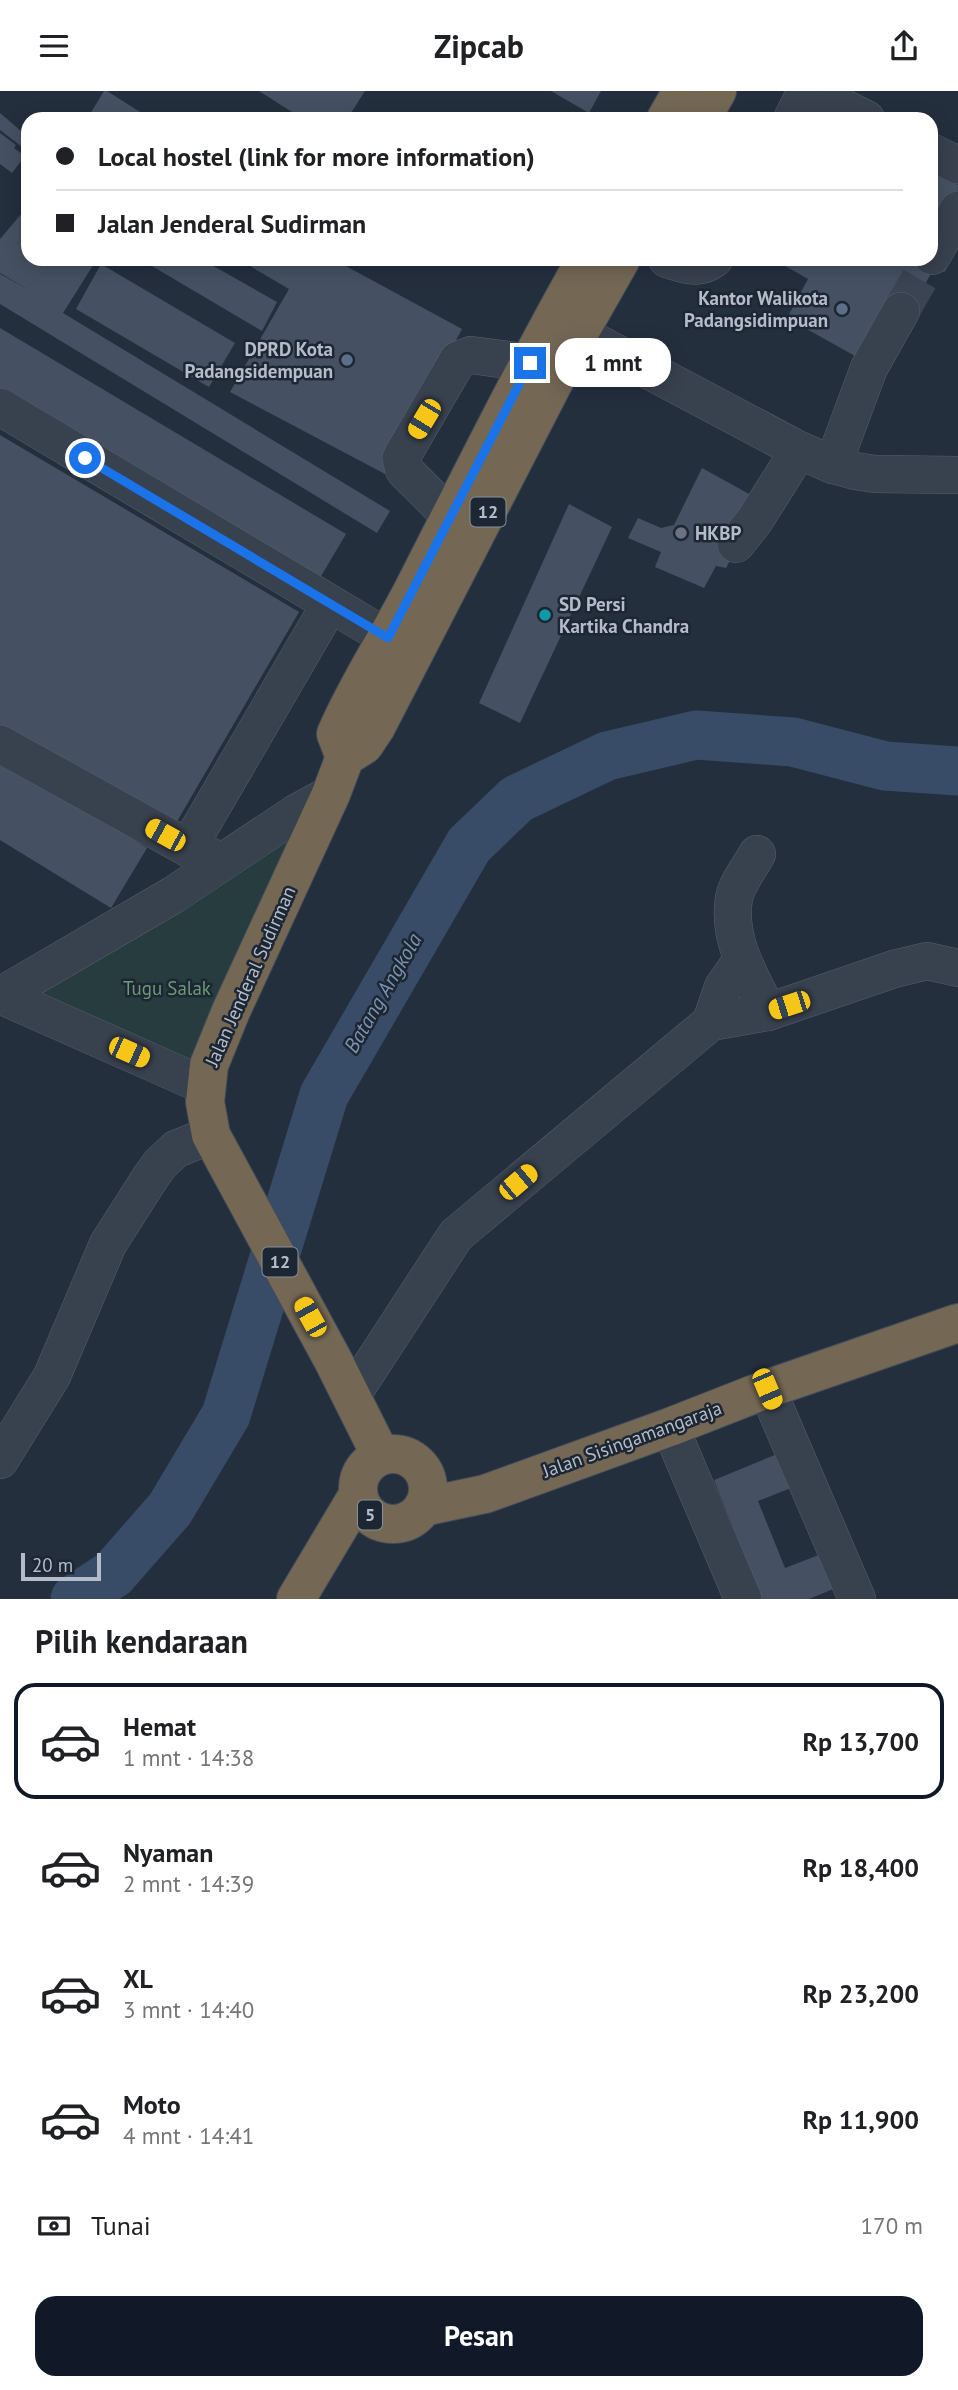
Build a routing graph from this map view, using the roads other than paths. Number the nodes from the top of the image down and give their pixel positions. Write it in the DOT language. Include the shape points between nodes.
graph roads {
  1 [pos="682,91"];
  2 [pos="717,91"];
  3 [pos="808,91"];
  4 [pos="670,112"];
  5 [pos="705,112"];
  6 [pos="796,112"];
  7 [pos="852,112"];
  8 [pos="938,155"];
  9 [pos="958,165"];
  10 [pos="958,210"];
  11 [pos="938,245"];
  12 [pos="584,266"];
  13 [pos="615,266"];
  14 [pos="901,311"];
  15 [pos="566,327"];
  16 [pos="530,363"];
  17 [pos="0,407"];
  18 [pos="799,450"];
  19 [pos="833,465"];
  20 [pos="958,475"];
  21 [pos="451,517"];
  22 [pos="736,544"];
  23 [pos="330,604"];
  24 [pos="388,638"];
  25 [pos="0,744"];
  26 [pos="345,757"];
  27 [pos="331,794"];
  28 [pos="188,848"];
  29 [pos="757,854"];
  30 [pos="224,862"];
  31 [pos="741,960"];
  32 [pos="958,968"];
  33 [pos="0,995"];
  34 [pos="768,1011"];
  35 [pos="711,1022"];
  36 [pos="205,1086"];
  37 [pos="218,1149"];
  38 [pos="958,1322"];
  39 [pos="767,1389"];
  40 [pos="352,1395"];
  41 [pos="670,1427"];
  42 [pos="381,1456"];
  43 [pos="0,1460"];
  44 [pos="423,1490"];
  45 [pos="358,1495"];
  46 [pos="384,1523"];
  47 [pos="298,1597"];
  48 [pos="743,1599"];
  49 [pos="857,1599"];
  1 -- 4 [label="highway"];
  2 -- 5 [label="highway"];
  3 -- 6 [label="street"];
  3 -- 7 [label="street"];
  8 -- 9 [label="street"];
  10 -- 11 [label="street"];
  12 -- 15 [label="highway, Jalan Jenderal Sudirman / 12"];
  13 -- 15 [label="highway, Jalan Jenderal Sudirman / 12"];
  14 -- 19 [label="street" via="869,368"];
  15 -- 16 [label="highway, Jalan Jenderal Sudirman / 12"];
  15 -- 18 [label="street"];
  15 -- 26 [label="highway, Jalan Jenderal Sudirman / 12" via="376,727 364,745"];
  16 -- 21 [label="highway, Jalan Jenderal Sudirman / 12"];
  16 -- 21 [label="street" via="471,355 458,360 401,458 404,470"];
  17 -- 23 [label="street"];
  18 -- 19 [label="street"];
  18 -- 22 [label="street"];
  19 -- 20 [label="street" via="875,474"];
  21 -- 24 [label="highway, Jalan Jenderal Sudirman / 12"];
  23 -- 24 [label="street"];
  23 -- 28 [label="street"];
  24 -- 26 [label="highway, Jalan Jenderal Sudirman / 12" via="336,734"];
  25 -- 28 [label="street"];
  26 -- 27 [label="highway, Jalan Jenderal Sudirman / 12"];
  27 -- 30 [label="street"];
  27 -- 36 [label="highway, Jalan Jenderal Sudirman / 12" via="231,1011"];
  28 -- 30 [label="street"];
  29 -- 31 [label="street" via="734,896"];
  30 -- 33 [label="street"];
  31 -- 34 [label="street"];
  31 -- 35 [label="street" via="723,987"];
  32 -- 34 [label="street" via="928,961"];
  33 -- 36 [label="street"];
  34 -- 35 [label="street"];
  35 -- 40 [label="street" via="456,1235"];
  36 -- 37 [label="highway, Jalan Jenderal Sudirman / 12"];
  37 -- 40 [label="highway, Jalan Jenderal Sudirman / 12"];
  37 -- 43 [label="street" via="176,1149 150,1178 108,1244 52,1376"];
  38 -- 39 [label="highway, Jalan Sisingamangaraja / 5"];
  39 -- 41 [label="highway, Jalan Sisingamangaraja / 5"];
  39 -- 49 [label="street"];
  40 -- 42 [label="highway, Jalan Jenderal Sudirman / 12"];
  41 -- 44 [label="highway, Jalan Sisingamangaraja / 5" via="546,1471"];
  41 -- 48 [label="street"];
  42 -- 44 [label="highway" via="394,1454 416,1462"];
  42 -- 45 [label="highway, 5" via="362,1471"];
  44 -- 46 [label="highway, 5" via="407,1521"];
  45 -- 46 [label="highway, 5" via="363,1508"];
  45 -- 47 [label="highway, 5"];
  46 -- 47 [label="highway, 5"];
}
